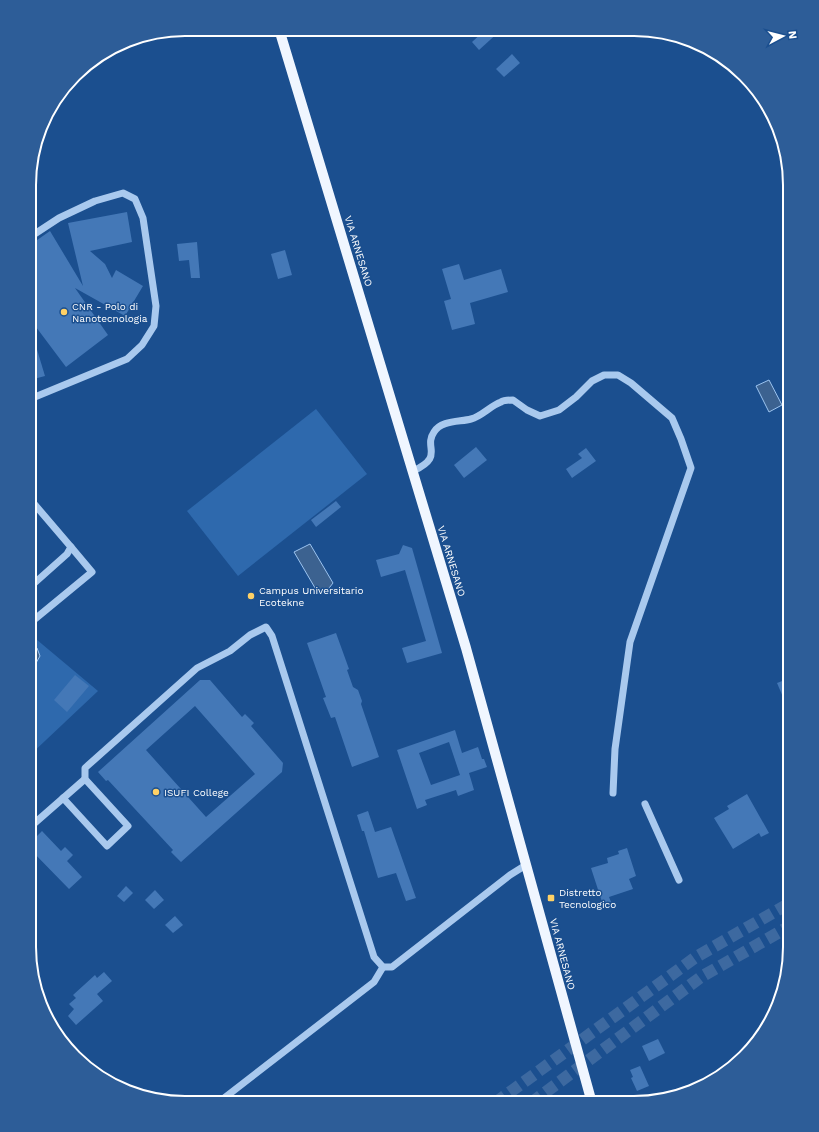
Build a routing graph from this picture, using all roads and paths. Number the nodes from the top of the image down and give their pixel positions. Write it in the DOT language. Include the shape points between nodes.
graph roads {
  1 [pos="281,36"];
  2 [pos="36,233"];
  3 [pos="36,397"];
  4 [pos="412,471"];
  5 [pos="36,505"];
  6 [pos="71,547"];
  7 [pos="36,581"];
  8 [pos="36,618"];
  9 [pos="85,779"];
  10 [pos="613,793"];
  11 [pos="63,798"];
  12 [pos="645,804"];
  13 [pos="36,822"];
  14 [pos="526,865"];
  15 [pos="680,880"];
  16 [pos="383,967"];
  17 [pos="227,1096"];
  18 [pos="590,1096"];
  1 -- 4 [label="main road, VIA ARNESANO"];
  2 -- 3 [label="lane" via="59,218 95,201 123,193 135,199 143,218 156,306 154,326 142,345 127,359"];
  4 -- 10 [label="lane" via="430,460 431,441 434,432 442,424 473,418 501,402 513,400 540,416 559,410 592,381 604,375 618,375 632,383 672,418 691,468 630,642 615,749"];
  4 -- 14 [label="main road, VIA ARNESANO" via="466,648"];
  5 -- 6 [label="lane"];
  6 -- 7 [label="lane" via="67,554"];
  6 -- 8 [label="lane" via="92,572"];
  9 -- 11 [label="lane"];
  9 -- 11 [label="lane" via="128,826 107,846"];
  9 -- 16 [label="lane" via="85,768 197,668 230,651 266,626 272,636 374,957"];
  11 -- 13 [label="lane"];
  12 -- 15 [label="lane"];
  14 -- 16 [label="lane" via="392,967"];
  14 -- 18 [label="main road, VIA ARNESANO"];
  16 -- 17 [label="lane" via="374,982"];
}
